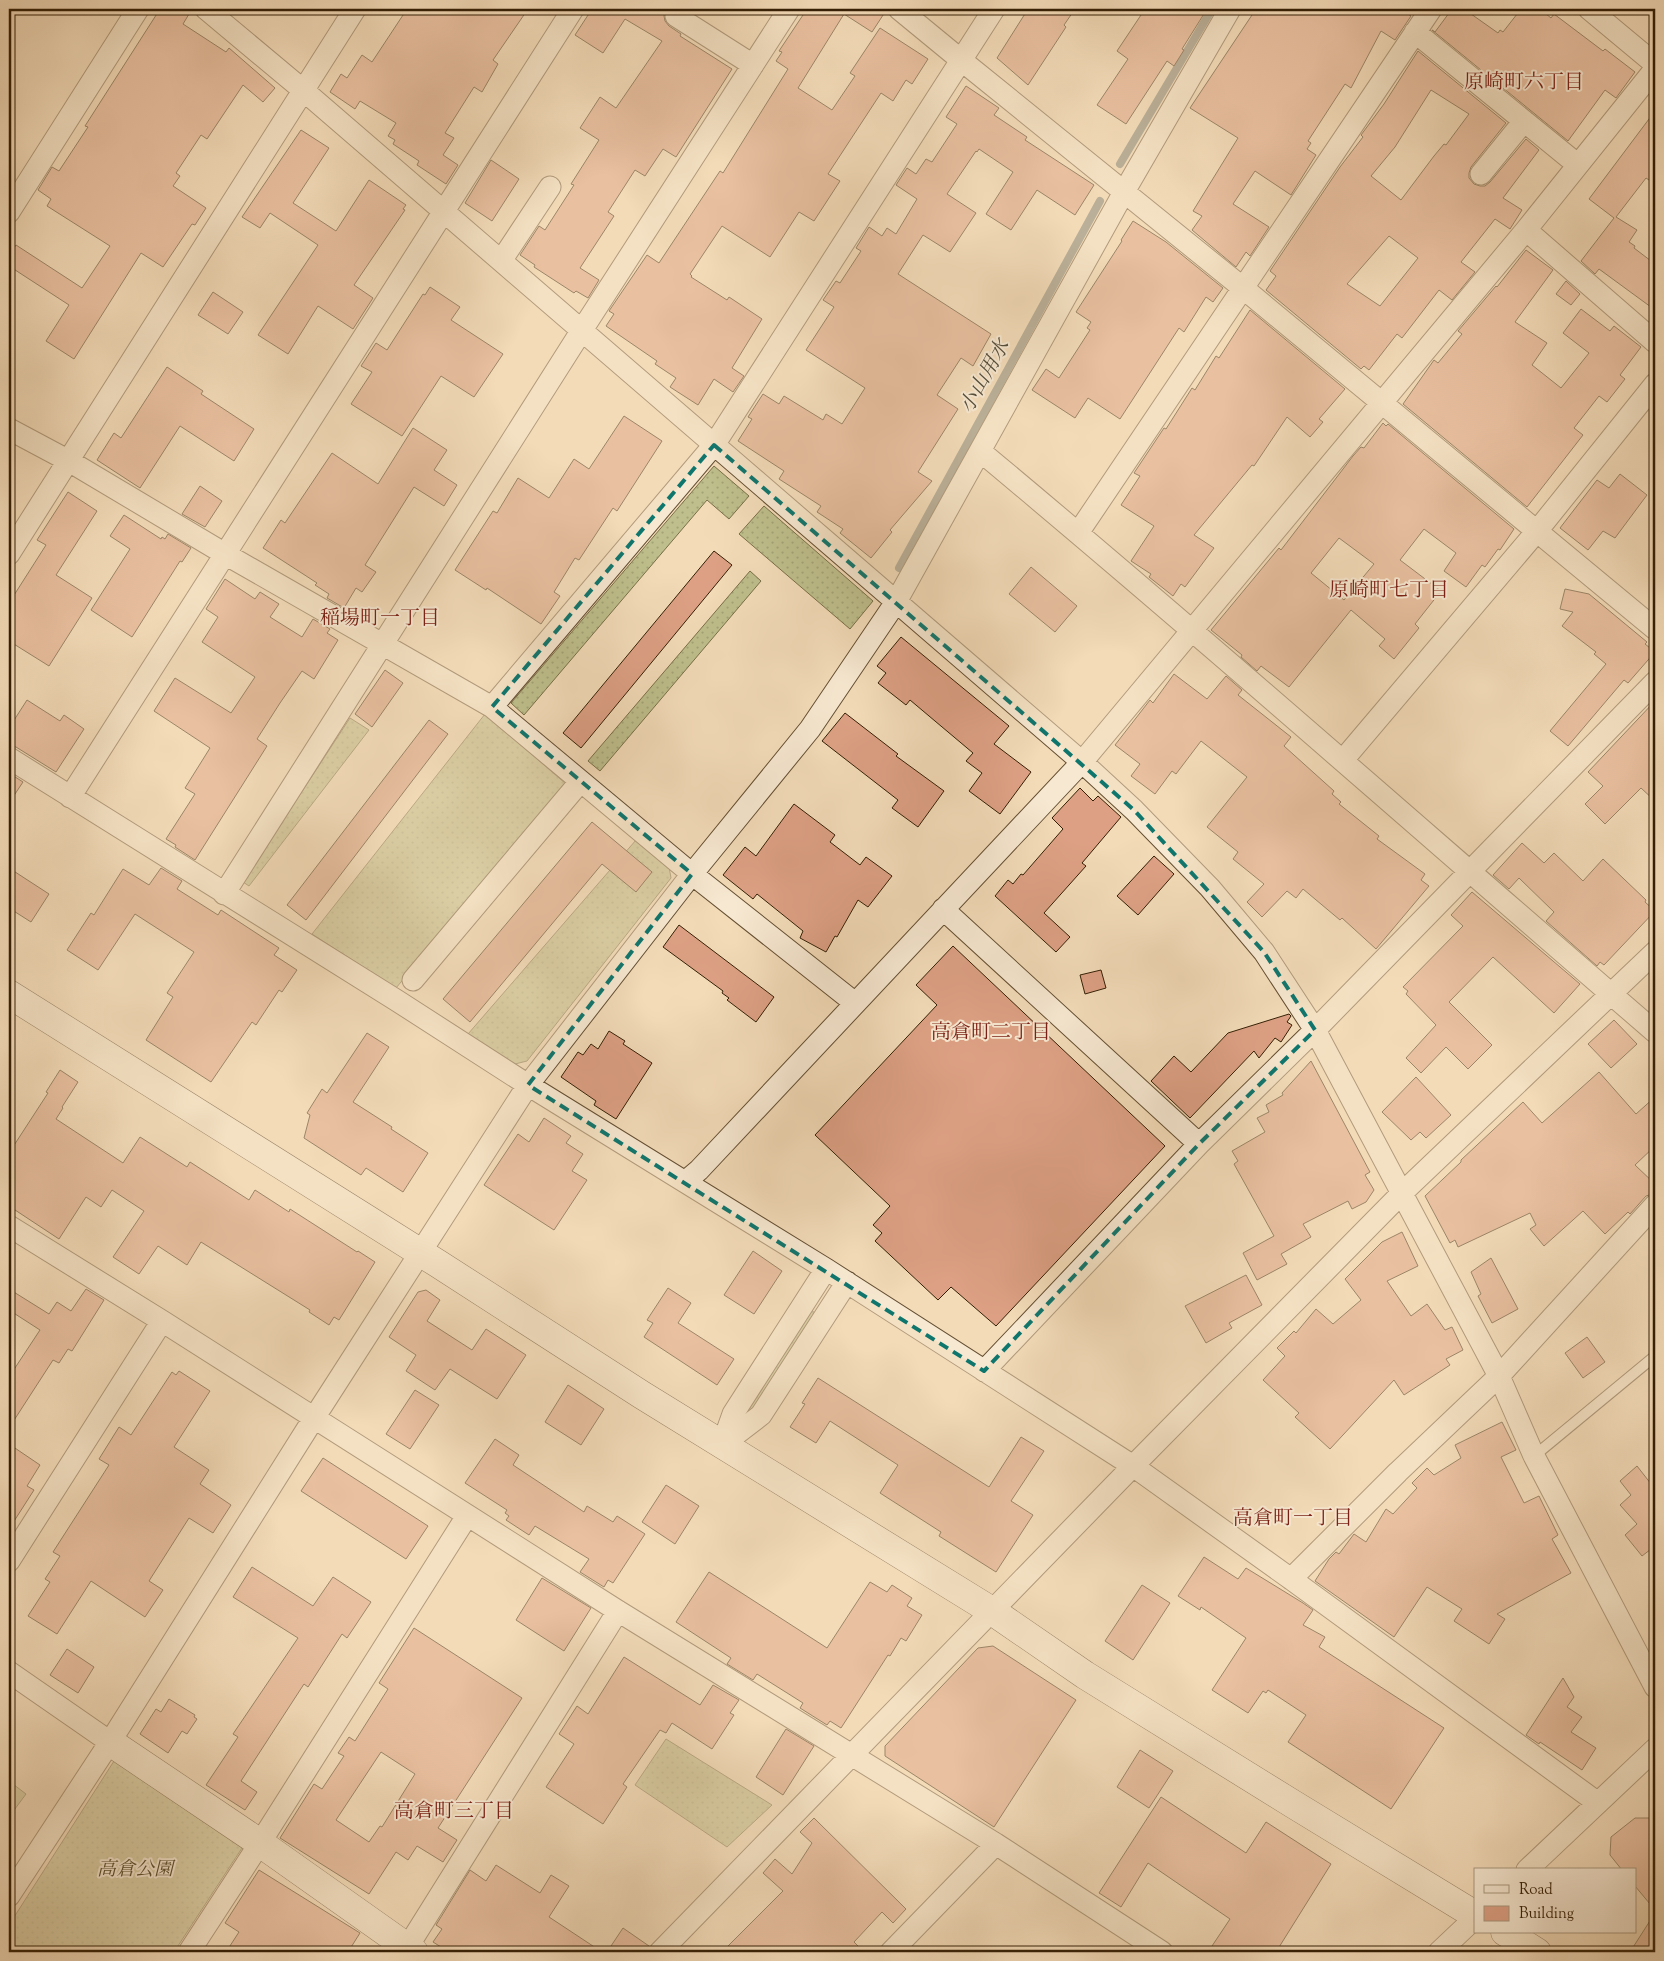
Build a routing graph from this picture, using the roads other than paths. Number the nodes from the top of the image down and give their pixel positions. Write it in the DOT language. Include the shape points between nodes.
graph roads {
  1 [pos="138,9"];
  2 [pos="206,9"];
  3 [pos="355,9"];
  4 [pos="572,9"];
  5 [pos="789,9"];
  6 [pos="899,9"];
  7 [pos="994,9"];
  8 [pos="1230,9"];
  9 [pos="1431,9"];
  10 [pos="1589,9"];
  11 [pos="676,16"];
  12 [pos="1415,32"];
  13 [pos="961,60"];
  14 [pos="1655,64"];
  15 [pos="753,65"];
  16 [pos="1655,68"];
  17 [pos="303,90"];
  18 [pos="1524,121"];
  19 [pos="1578,165"];
  20 [pos="1481,174"];
  21 [pos="550,187"];
  22 [pos="1124,192"];
  23 [pos="443,211"];
  24 [pos="9,212"];
  25 [pos="1526,230"];
  26 [pos="501,262"];
  27 [pos="1243,288"];
  28 [pos="582,330"];
  29 [pos="1655,342"];
  30 [pos="1655,384"];
  31 [pos="1380,403"];
  32 [pos="9,429"];
  33 [pos="714,445"];
  34 [pos="980,452"];
  35 [pos="69,461"];
  36 [pos="1537,531"];
  37 [pos="1078,533"];
  38 [pos="9,554"];
  39 [pos="225,554"];
  40 [pos="896,602"];
  41 [pos="1655,629"];
  42 [pos="1192,631"];
  43 [pos="382,644"];
  44 [pos="1655,682"];
  45 [pos="492,707"];
  46 [pos="9,758"];
  47 [pos="1343,760"];
  48 [pos="1082,762"];
  49 [pos="580,782"];
  50 [pos="70,797"];
  51 [pos="1470,872"];
  52 [pos="692,874"];
  53 [pos="224,894"];
  54 [pos="944,909"];
  55 [pos="1655,952"];
  56 [pos="413,980"];
  57 [pos="1611,993"];
  58 [pos="9,994"];
  59 [pos="855,1003"];
  60 [pos="1315,1030"];
  61 [pos="1655,1032"];
  62 [pos="528,1085"];
  63 [pos="1199,1144"];
  64 [pos="686,1181"];
  65 [pos="1402,1193"];
  66 [pos="1655,1206"];
  67 [pos="9,1227"];
  68 [pos="420,1252"];
  69 [pos="826,1269"];
  70 [pos="847,1282"];
  71 [pos="162,1321"];
  72 [pos="1655,1356"];
  73 [pos="984,1371"];
  74 [pos="1499,1376"];
  75 [pos="314,1418"];
  76 [pos="722,1444"];
  77 [pos="1534,1456"];
  78 [pos="1132,1466"];
  79 [pos="467,1516"];
  80 [pos="9,1561"];
  81 [pos="1291,1579"];
  82 [pos="618,1611"];
  83 [pos="992,1611"];
  84 [pos="9,1672"];
  85 [pos="1655,1688"];
  86 [pos="110,1742"];
  87 [pos="1655,1749"];
  88 [pos="852,1755"];
  89 [pos="1598,1804"];
  90 [pos="260,1843"];
  91 [pos="996,1844"];
  92 [pos="1528,1868"];
  93 [pos="9,1896"];
  94 [pos="1474,1915"];
  95 [pos="1474,1917"];
  96 [pos="1508,1934"];
  97 [pos="1137,1946"];
  98 [pos="410,1950"];
  99 [pos="189,1952"];
  100 [pos="660,1952"];
  101 [pos="891,1952"];
  102 [pos="1162,1952"];
  103 [pos="1439,1952"];
  104 [pos="1537,1952"];
  1 -- 24 [label="street"];
  2 -- 17 [label="street"];
  3 -- 17 [label="street"];
  4 -- 23 [label="street"];
  5 -- 15 [label="street"];
  6 -- 13 [label="street"];
  7 -- 13 [label="street"];
  8 -- 22 [label="street"];
  9 -- 12 [label="street"];
  10 -- 14 [label="street"];
  11 -- 15 [label="street"];
  12 -- 18 [label="street"];
  12 -- 27 [label="street"];
  13 -- 22 [label="street"];
  13 -- 33 [label="street"];
  15 -- 28 [label="street"];
  16 -- 19 [label="street"];
  17 -- 23 [label="street"];
  17 -- 35 [label="street"];
  18 -- 19 [label="street"];
  18 -- 20 [label="street"];
  19 -- 25 [label="street"];
  21 -- 26 [label="street"];
  22 -- 27 [label="street"];
  22 -- 34 [label="street"];
  23 -- 26 [label="street"];
  23 -- 39 [label="street"];
  25 -- 29 [label="street"];
  25 -- 31 [label="street"];
  26 -- 28 [label="street"];
  27 -- 31 [label="street"];
  27 -- 37 [label="street"];
  28 -- 33 [label="street"];
  28 -- 43 [label="street"];
  30 -- 36 [label="street"];
  31 -- 36 [label="street"];
  31 -- 42 [label="street"];
  32 -- 35 [label="street"];
  33 -- 40 [label="street"];
  33 -- 45 [label="street"];
  34 -- 37 [label="street"];
  34 -- 40 [label="street"];
  35 -- 38 [label="street"];
  35 -- 39 [label="street"];
  36 -- 41 [label="street"];
  36 -- 47 [label="street"];
  37 -- 42 [label="street"];
  39 -- 43 [label="street"];
  39 -- 50 [label="street"];
  40 -- 48 [label="street"];
  40 -- 52 [label="street" via="810,729"];
  42 -- 47 [label="street"];
  42 -- 48 [label="street"];
  43 -- 45 [label="street"];
  43 -- 53 [label="street"];
  44 -- 51 [label="street"];
  45 -- 49 [label="street"];
  46 -- 50 [label="street"];
  47 -- 51 [label="street"];
  48 -- 54 [label="street"];
  48 -- 60 [label="street" via="1210,888 1264,952"];
  49 -- 52 [label="street"];
  49 -- 56 [label="street"];
  50 -- 53 [label="street"];
  51 -- 57 [label="street"];
  51 -- 60 [label="street"];
  52 -- 59 [label="street"];
  52 -- 62 [label="street"];
  53 -- 62 [label="street"];
  54 -- 59 [label="street"];
  54 -- 63 [label="street"];
  55 -- 57 [label="street"];
  57 -- 61 [label="street"];
  57 -- 65 [label="street"];
  58 -- 68 [label="street"];
  59 -- 64 [label="street"];
  60 -- 63 [label="street"];
  60 -- 65 [label="street"];
  62 -- 64 [label="street"];
  62 -- 68 [label="street"];
  63 -- 73 [label="street"];
  64 -- 69 [label="street"];
  65 -- 74 [label="street"];
  65 -- 78 [label="street"];
  66 -- 74 [label="street"];
  67 -- 71 [label="street"];
  68 -- 75 [label="street"];
  68 -- 76 [label="street"];
  69 -- 70 [label="street"];
  69 -- 76 [label="street" via="732,1414"];
  70 -- 73 [label="street"];
  70 -- 76 [label="street" via="761,1416"];
  71 -- 75 [label="street"];
  71 -- 80 [label="street"];
  72 -- 77 [label="lane"];
  73 -- 78 [label="street"];
  74 -- 77 [label="street"];
  74 -- 81 [label="street"];
  75 -- 79 [label="street"];
  75 -- 86 [label="street"];
  76 -- 83 [label="street"];
  77 -- 85 [label="street"];
  78 -- 81 [label="street"];
  78 -- 83 [label="street"];
  79 -- 82 [label="street"];
  79 -- 90 [label="street"];
  81 -- 89 [label="street"];
  82 -- 88 [label="street"];
  82 -- 98 [label="street"];
  83 -- 88 [label="street"];
  83 -- 94 [label="street" via="1094,1680"];
  84 -- 86 [label="street"];
  86 -- 90 [label="street"];
  86 -- 93 [label="street"];
  87 -- 89 [label="street"];
  88 -- 91 [label="street"];
  88 -- 100 [label="street"];
  89 -- 92 [label="street"];
  90 -- 98 [label="street"];
  90 -- 99 [label="street"];
  91 -- 97 [label="street"];
  91 -- 101 [label="street"];
  95 -- 103 [label="street"];
  96 -- 104 [label="street"];
  97 -- 102 [label="street"];
}
